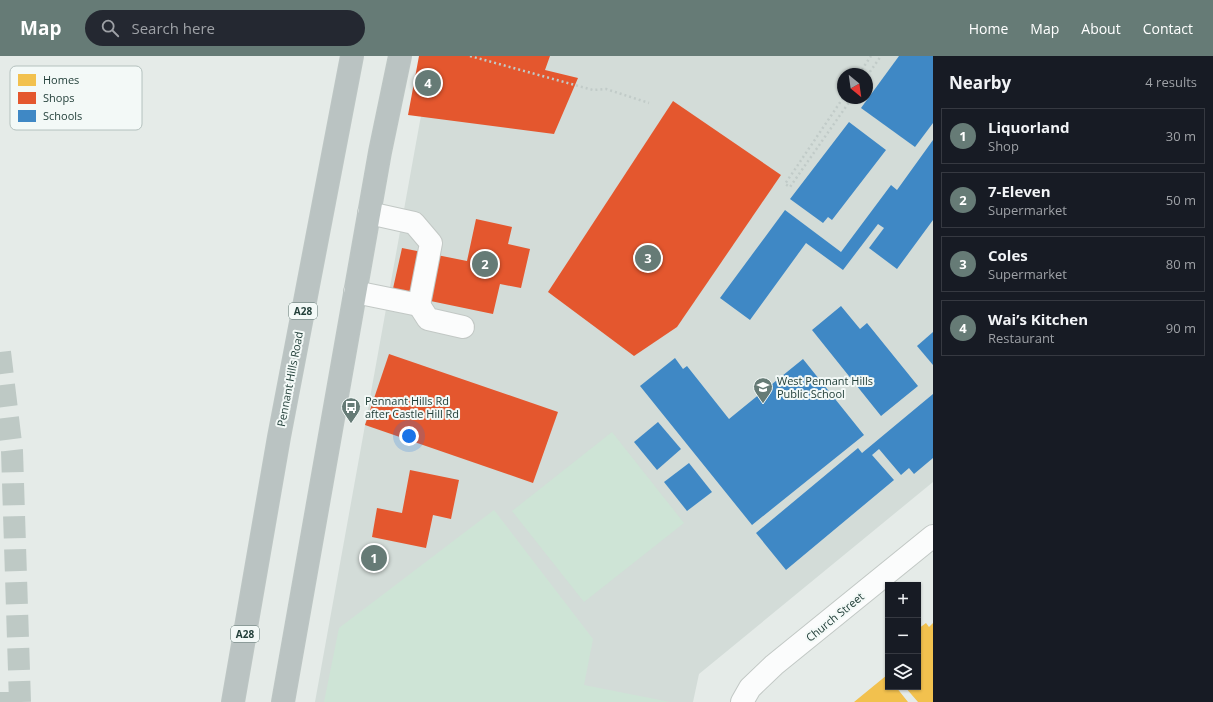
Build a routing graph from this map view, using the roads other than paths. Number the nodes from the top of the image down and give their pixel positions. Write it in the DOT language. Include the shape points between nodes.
graph roads {
  1 [pos="352,56"];
  2 [pos="400,56"];
  3 [pos="369,213"];
  4 [pos="355,292"];
  5 [pos="419,306"];
  6 [pos="463,327"];
  7 [pos="933,536"];
  8 [pos="233,702"];
  9 [pos="283,702"];
  10 [pos="742,702"];
  1 -- 8 [label="highway, Pennant Hills Road / A28" via="279,437"];
  2 -- 3 [label="highway"];
  3 -- 4 [label="highway"];
  3 -- 5 [label="street" via="414,223 431,243"];
  4 -- 5 [label="street"];
  4 -- 9 [label="highway"];
  5 -- 6 [label="street" via="428,319"];
  7 -- 10 [label="street, Church Street" via="774,665 750,688"];
}
